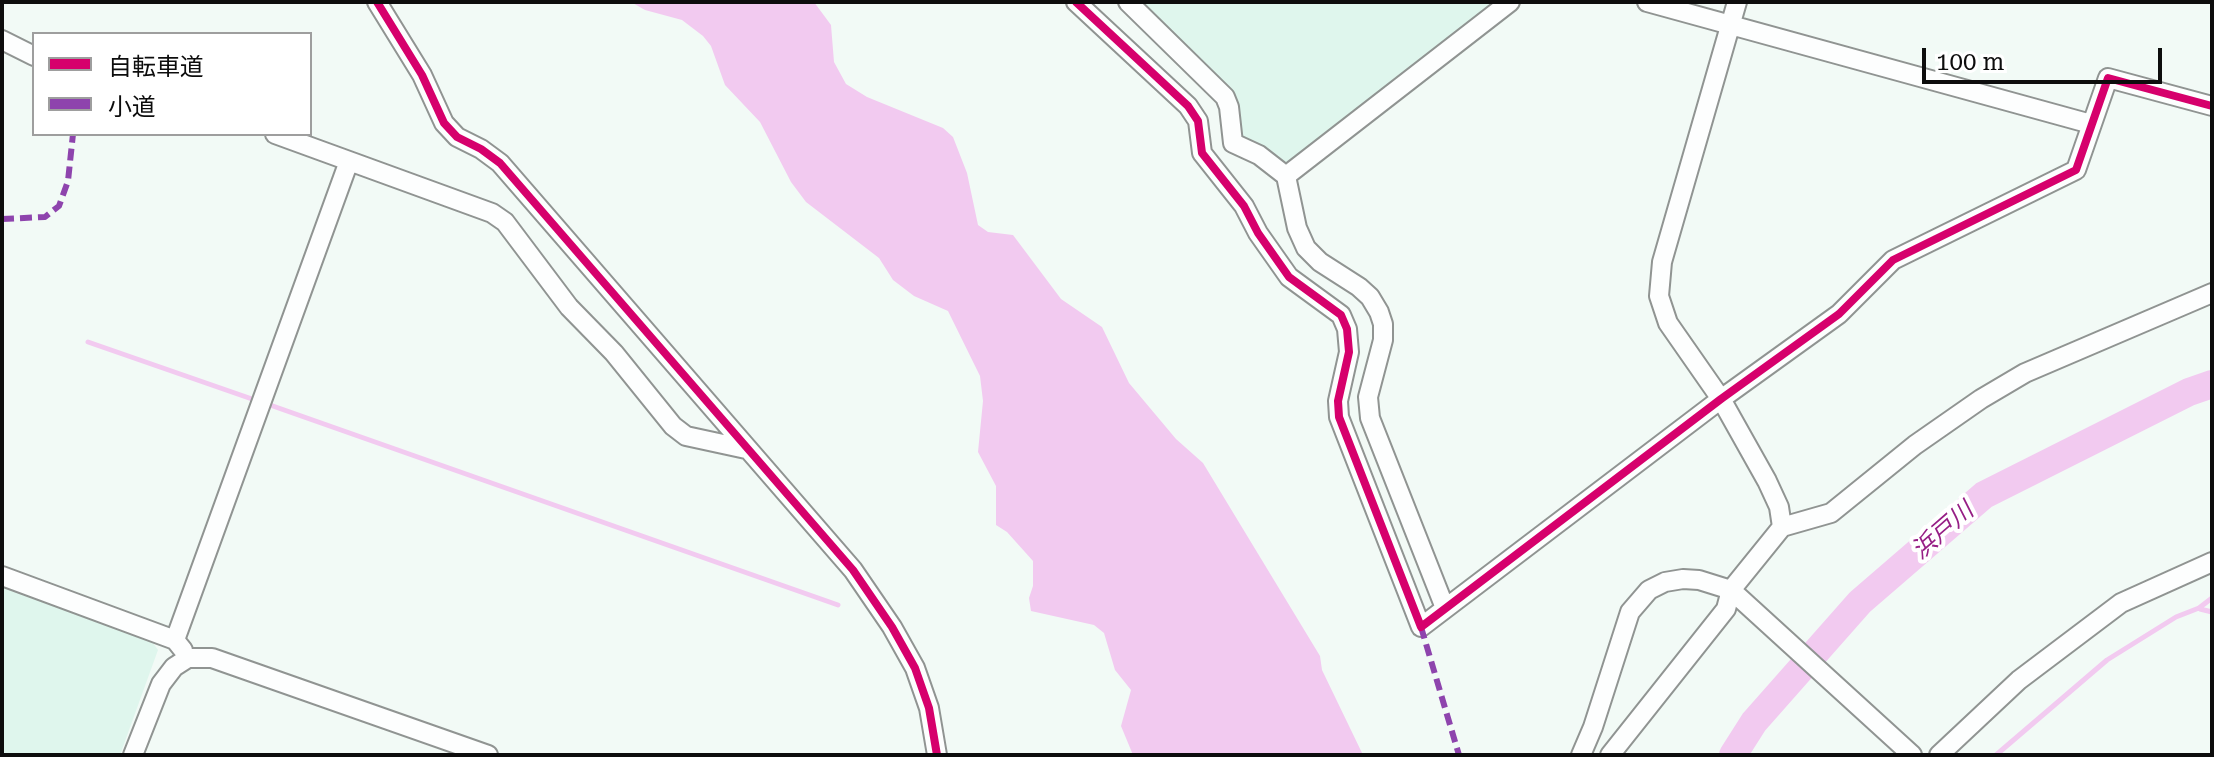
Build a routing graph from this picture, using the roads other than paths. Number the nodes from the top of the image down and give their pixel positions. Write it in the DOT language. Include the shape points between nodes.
graph roads {
  1 [pos="377,2"];
  2 [pos="1076,2"];
  3 [pos="1128,2"];
  4 [pos="1510,2"];
  5 [pos="1647,2"];
  6 [pos="1737,2"];
  7 [pos="1731,23"];
  8 [pos="2,40"];
  9 [pos="32,55"];
  10 [pos="2212,106"];
  11 [pos="2091,124"];
  12 [pos="280,136"];
  13 [pos="349,161"];
  14 [pos="1286,176"];
  15 [pos="2212,293"];
  16 [pos="1721,399"];
  17 [pos="746,449"];
  18 [pos="1788,525"];
  19 [pos="2212,562"];
  20 [pos="2,576"];
  21 [pos="1731,590"];
  22 [pos="1445,608"];
  23 [pos="175,640"];
  24 [pos="188,658"];
  25 [pos="133,755"];
  26 [pos="488,755"];
  27 [pos="937,755"];
  28 [pos="1581,755"];
  29 [pos="1610,755"];
  30 [pos="1912,755"];
  31 [pos="1939,755"];
  1 -- 17 [label="street" via="422,75 444,123 500,163"];
  2 -- 22 [label="street" via="1188,106 1198,121 1202,153 1247,210 1289,277 1341,315 1349,352 1339,417 1421,627"];
  3 -- 14 [label="street" via="1225,97 1233,143"];
  4 -- 14 [label="street"];
  5 -- 7 [label="street"];
  6 -- 7 [label="street"];
  7 -- 11 [label="street"];
  7 -- 16 [label="street" via="1662,262 1659,296 1668,323"];
  8 -- 9 [label="street"];
  10 -- 11 [label="street" via="2108,78"];
  11 -- 16 [label="street" via="2076,170 1893,260 1839,314"];
  12 -- 13 [label="street"];
  13 -- 17 [label="street" via="505,222 569,307 673,426 686,436"];
  13 -- 23 [label="street"];
  14 -- 22 [label="street" via="1306,248 1359,287 1379,312 1383,340 1368,397 1370,418"];
  15 -- 18 [label="street" via="2025,373 1915,445 1831,513"];
  16 -- 18 [label="street"];
  16 -- 22 [label="street"];
  17 -- 27 [label="street" via="853,570 892,627 915,668"];
  18 -- 21 [label="street"];
  19 -- 31 [label="street" via="2121,603 2019,680"];
  20 -- 23 [label="street"];
  21 -- 28 [label="street" via="1683,579 1665,582 1638,599 1623,627"];
  21 -- 29 [label="street" via="1726,609"];
  21 -- 30 [label="street"];
  23 -- 24 [label="street"];
  24 -- 25 [label="street" via="161,684"];
  24 -- 26 [label="street" via="212,658 255,671"];
}
